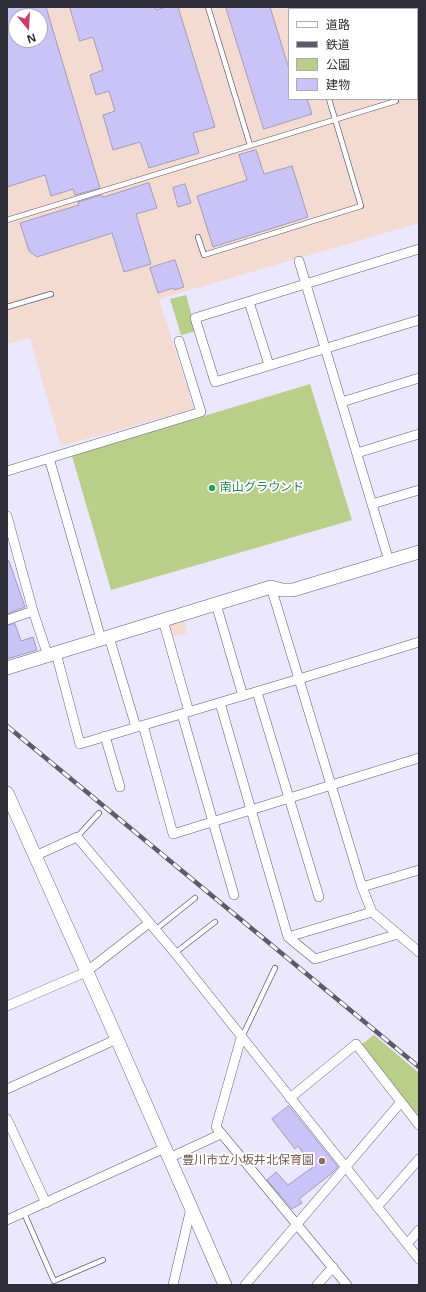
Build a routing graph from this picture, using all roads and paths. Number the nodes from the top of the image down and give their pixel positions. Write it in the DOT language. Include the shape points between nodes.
graph roads {
  1 [pos="208,7"];
  2 [pos="329,100"];
  3 [pos="396,101"];
  4 [pos="335,119"];
  5 [pos="250,145"];
  6 [pos="7,220"];
  7 [pos="198,237"];
  8 [pos="419,249"];
  9 [pos="299,261"];
  10 [pos="306,284"];
  11 [pos="51,294"];
  12 [pos="250,302"];
  13 [pos="7,307"];
  14 [pos="419,320"];
  15 [pos="179,341"];
  16 [pos="325,348"];
  17 [pos="269,365"];
  18 [pos="419,378"];
  19 [pos="342,402"];
  20 [pos="419,434"];
  21 [pos="357,453"];
  22 [pos="49,458"];
  23 [pos="7,471"];
  24 [pos="419,490"];
  25 [pos="372,504"];
  26 [pos="7,516"];
  27 [pos="419,552"];
  28 [pos="389,561"];
  29 [pos="271,587"];
  30 [pos="216,604"];
  31 [pos="34,611"];
  32 [pos="7,620"];
  33 [pos="163,620"];
  34 [pos="105,638"];
  35 [pos="419,642"];
  36 [pos="52,654"];
  37 [pos="7,668"];
  38 [pos="299,679"];
  39 [pos="257,692"];
  40 [pos="243,696"];
  41 [pos="220,703"];
  42 [pos="185,713"];
  43 [pos="139,726"];
  44 [pos="105,736"];
  45 [pos="419,758"];
  46 [pos="331,786"];
  47 [pos="120,787"];
  48 [pos="7,793"];
  49 [pos="290,798"];
  50 [pos="251,810"];
  51 [pos="99,813"];
  52 [pos="213,822"];
  53 [pos="77,837"];
  54 [pos="35,856"];
  55 [pos="419,870"];
  56 [pos="362,887"];
  57 [pos="234,895"];
  58 [pos="319,897"];
  59 [pos="195,898"];
  60 [pos="372,912"];
  61 [pos="215,922"];
  62 [pos="152,926"];
  63 [pos="398,934"];
  64 [pos="288,937"];
  65 [pos="419,952"];
  66 [pos="175,953"];
  67 [pos="275,968"];
  68 [pos="86,972"];
  69 [pos="7,1006"];
  70 [pos="241,1038"];
  71 [pos="117,1039"];
  72 [pos="7,1089"];
  73 [pos="290,1098"];
  74 [pos="401,1102"];
  75 [pos="7,1119"];
  76 [pos="419,1125"];
  77 [pos="221,1134"];
  78 [pos="167,1153"];
  79 [pos="419,1159"];
  80 [pos="345,1167"];
  81 [pos="46,1203"];
  82 [pos="377,1207"];
  83 [pos="191,1208"];
  84 [pos="24,1213"];
  85 [pos="7,1220"];
  86 [pos="297,1224"];
  87 [pos="419,1230"];
  88 [pos="407,1244"];
  89 [pos="419,1259"];
  90 [pos="103,1260"];
  91 [pos="333,1267"];
  92 [pos="173,1285"];
  93 [pos="225,1285"];
  94 [pos="244,1285"];
  95 [pos="317,1285"];
  96 [pos="347,1285"];
  1 -- 5 [label="lane"];
  2 -- 4 [label="lane"];
  3 -- 4 [label="lane"];
  4 -- 5 [label="lane"];
  4 -- 7 [label="lane" via="361,206 204,255"];
  5 -- 6 [label="lane"];
  8 -- 10 [label="street"];
  9 -- 10 [label="street"];
  10 -- 12 [label="street"];
  10 -- 16 [label="street"];
  11 -- 13 [label="lane"];
  12 -- 17 [label="street"];
  12 -- 17 [label="street" via="195,318 215,382"];
  14 -- 16 [label="street"];
  15 -- 22 [label="street" via="201,412"];
  16 -- 17 [label="street"];
  16 -- 19 [label="street"];
  18 -- 19 [label="street"];
  19 -- 21 [label="street"];
  20 -- 21 [label="street"];
  21 -- 25 [label="street"];
  22 -- 23 [label="street"];
  22 -- 34 [label="street"];
  24 -- 25 [label="street"];
  25 -- 28 [label="street"];
  26 -- 31 [label="street"];
  27 -- 28 [label="street"];
  28 -- 29 [label="street" via="293,590"];
  29 -- 30 [label="street"];
  29 -- 38 [label="street"];
  30 -- 33 [label="street"];
  30 -- 40 [label="street"];
  31 -- 32 [label="street"];
  31 -- 36 [label="street"];
  33 -- 34 [label="street"];
  33 -- 42 [label="street"];
  34 -- 36 [label="street"];
  34 -- 43 [label="street"];
  35 -- 38 [label="street"];
  36 -- 37 [label="street"];
  36 -- 44 [label="street" via="80,744"];
  38 -- 39 [label="street"];
  38 -- 46 [label="street"];
  39 -- 40 [label="street"];
  39 -- 49 [label="street"];
  40 -- 41 [label="street"];
  41 -- 42 [label="street"];
  41 -- 50 [label="street"];
  42 -- 43 [label="street"];
  42 -- 52 [label="street"];
  43 -- 44 [label="street"];
  43 -- 52 [label="street" via="173,834"];
  44 -- 47 [label="street"];
  45 -- 46 [label="street"];
  46 -- 49 [label="street"];
  46 -- 56 [label="street"];
  48 -- 54 [label="street"];
  49 -- 50 [label="street"];
  49 -- 58 [label="street"];
  50 -- 52 [label="street"];
  50 -- 64 [label="street"];
  51 -- 53 [label="lane"];
  52 -- 57 [label="street"];
  53 -- 54 [label="street"];
  53 -- 62 [label="street"];
  54 -- 68 [label="street"];
  55 -- 56 [label="street"];
  56 -- 60 [label="street"];
  59 -- 62 [label="lane"];
  60 -- 63 [label="street"];
  60 -- 64 [label="street"];
  61 -- 66 [label="lane"];
  62 -- 66 [label="street"];
  62 -- 68 [label="street"];
  63 -- 64 [label="street" via="315,959"];
  63 -- 65 [label="street"];
  66 -- 70 [label="street"];
  67 -- 70 [label="lane"];
  68 -- 69 [label="street"];
  68 -- 71 [label="street"];
  70 -- 73 [label="street"];
  70 -- 77 [label="street" via="216,1127"];
  71 -- 72 [label="street"];
  71 -- 78 [label="street"];
  73 -- 74 [label="street" via="356,1044"];
  73 -- 80 [label="street"];
  74 -- 76 [label="street"];
  74 -- 80 [label="street"];
  75 -- 81 [label="street"];
  77 -- 78 [label="street"];
  77 -- 86 [label="street"];
  78 -- 81 [label="street"];
  78 -- 83 [label="street"];
  79 -- 82 [label="street"];
  80 -- 82 [label="street"];
  80 -- 86 [label="street"];
  81 -- 84 [label="street"];
  82 -- 88 [label="street"];
  83 -- 92 [label="street"];
  83 -- 93 [label="street"];
  84 -- 85 [label="street"];
  84 -- 90 [label="lane" via="54,1281"];
  86 -- 91 [label="street"];
  86 -- 94 [label="street"];
  87 -- 88 [label="street"];
  88 -- 89 [label="street"];
  91 -- 95 [label="street"];
  91 -- 96 [label="street"];
}
